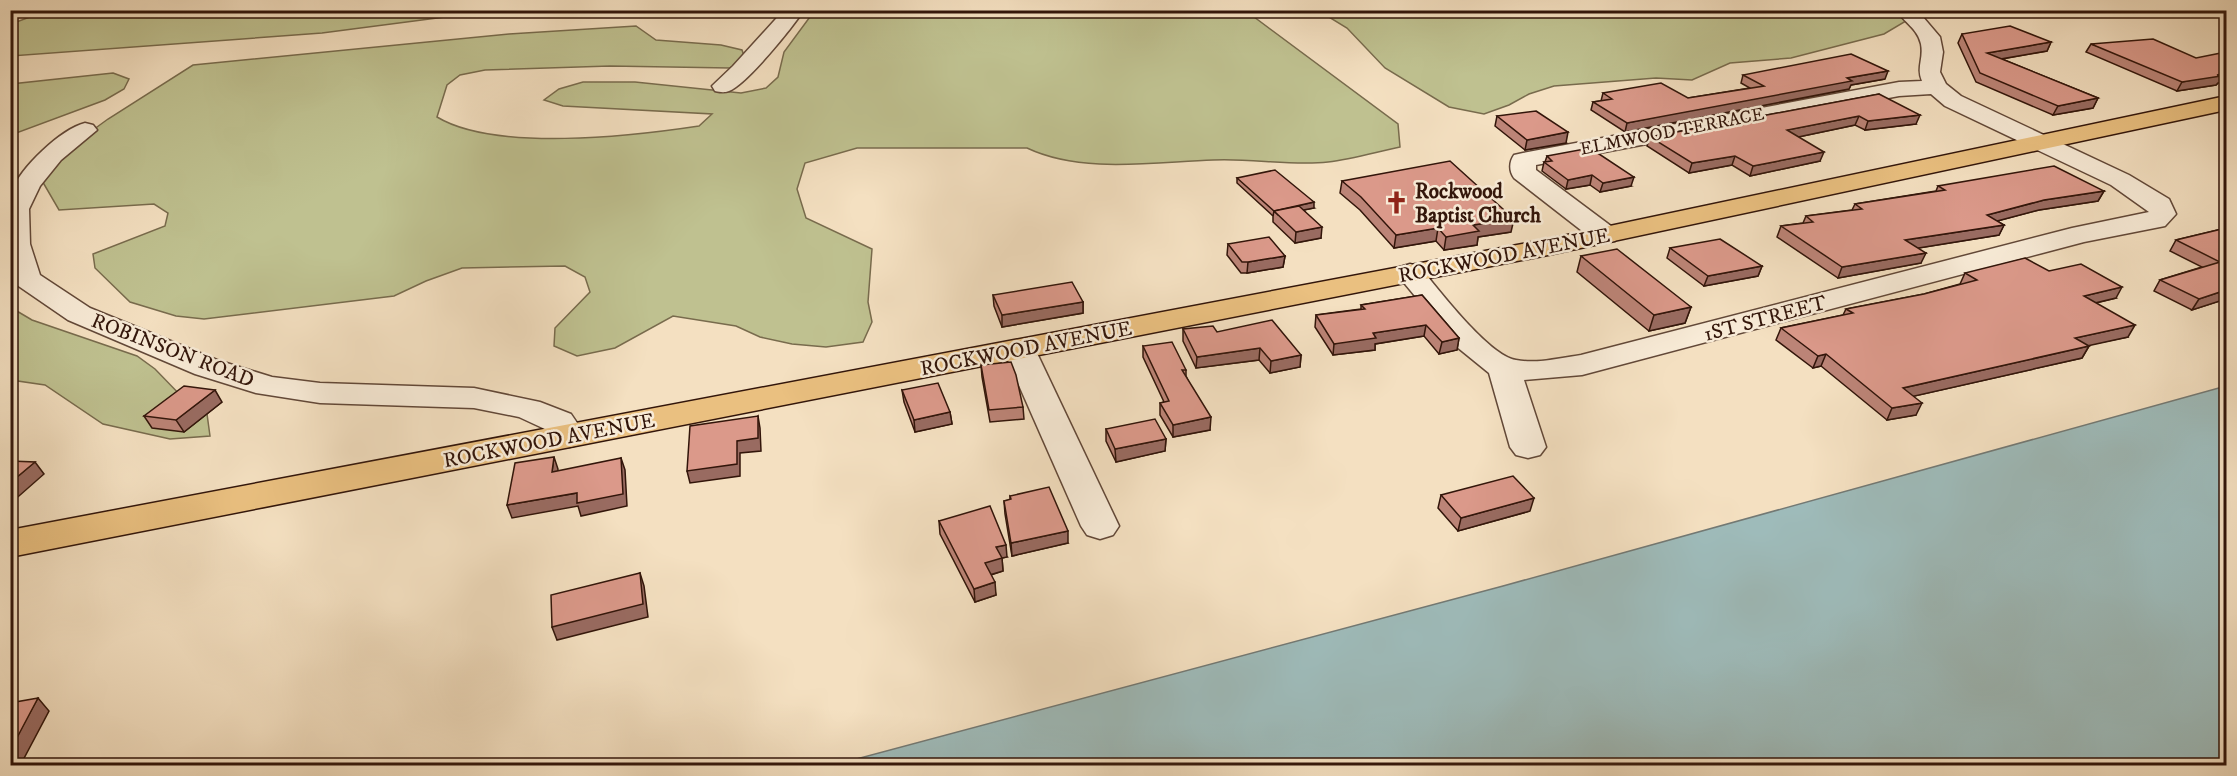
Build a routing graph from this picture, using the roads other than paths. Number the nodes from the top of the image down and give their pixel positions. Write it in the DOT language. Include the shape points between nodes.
graph roads {
  1 [pos="795,10"];
  2 [pos="1905,10"];
  3 [pos="723,86"];
  4 [pos="1936,87"];
  5 [pos="2226,103"];
  6 [pos="85,130"];
  7 [pos="2041,143"];
  8 [pos="1605,235"];
  9 [pos="1410,273"];
  10 [pos="1019,349"];
  11 [pos="1504,369"];
  12 [pos="569,436"];
  13 [pos="1528,447"];
  14 [pos="1100,526"];
  15 [pos="10,544"];
  1 -- 3 [label="street"];
  2 -- 4 [label="street" via="1934,46 1929,72"];
  4 -- 7 [label="street" via="1953,101"];
  4 -- 8 [label="street, ELMWOOD TERRACE" via="1887,91 1523,160 1523,173"];
  5 -- 7 [label="main road, ROCKWOOD AVENUE"];
  6 -- 12 [label="street, ROBINSON ROAD" via="52,155 28,184 16,209 16,244 27,279 79,314 206,367 268,386 320,393 474,398 528,410 559,422"];
  7 -- 8 [label="main road, ROCKWOOD AVENUE"];
  7 -- 11 [label="street, 1ST STREET" via="2120,180 2160,205 2163,214 2155,220 2082,234 1582,365"];
  8 -- 9 [label="main road, ROCKWOOD AVENUE"];
  9 -- 10 [label="main road, ROCKWOOD AVENUE"];
  9 -- 11 [label="street" via="1476,349"];
  10 -- 12 [label="main road, ROCKWOOD AVENUE"];
  10 -- 14 [label="street"];
  11 -- 13 [label="street"];
  12 -- 15 [label="main road, ROCKWOOD AVENUE"];
}
